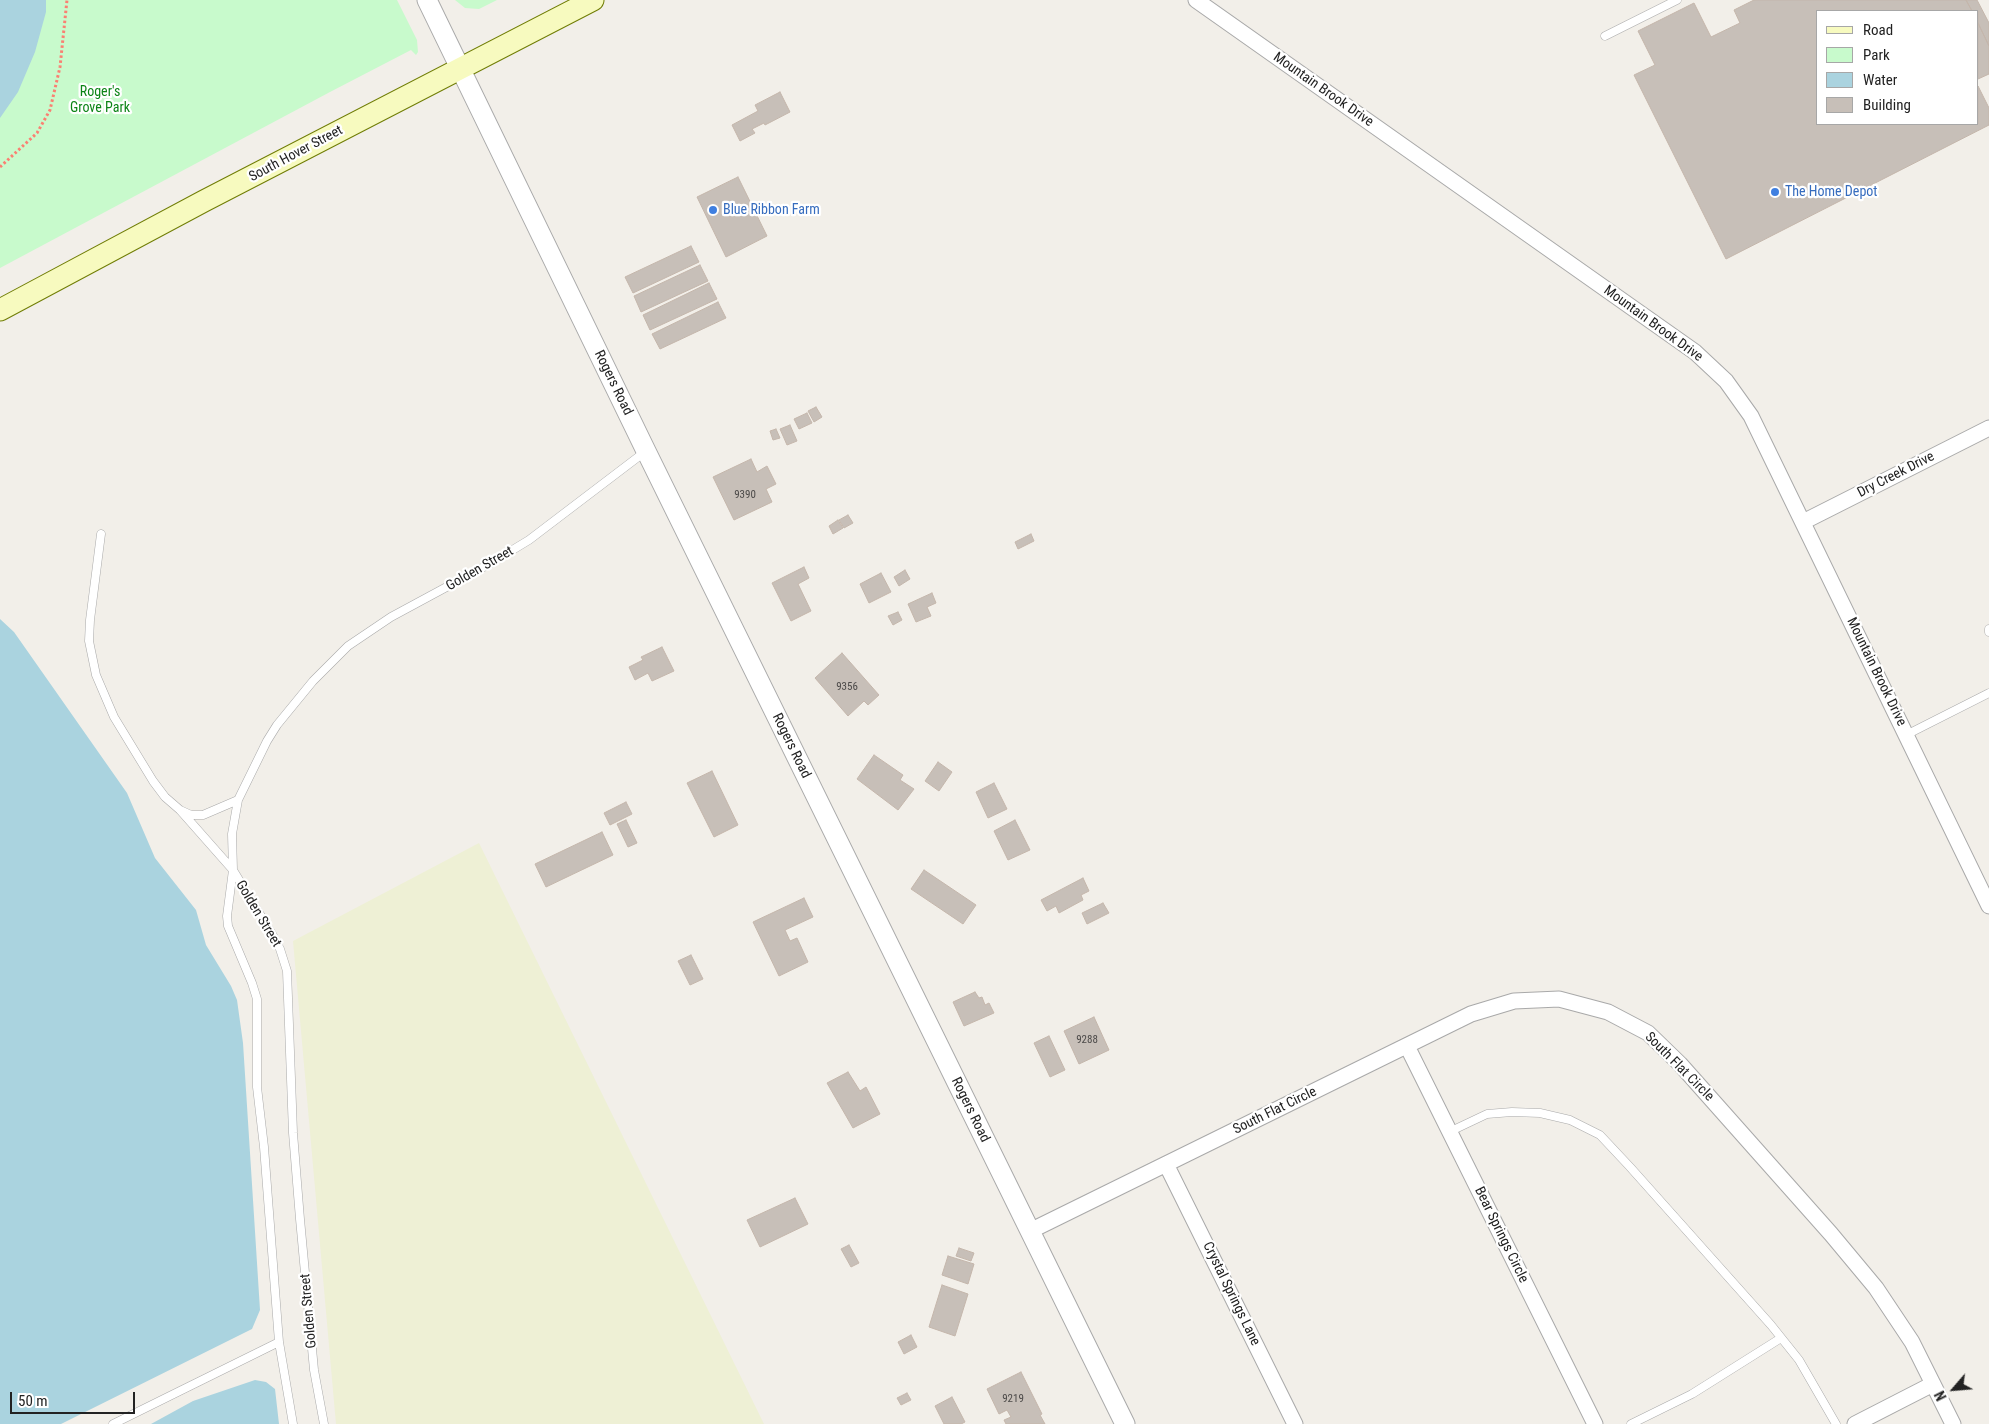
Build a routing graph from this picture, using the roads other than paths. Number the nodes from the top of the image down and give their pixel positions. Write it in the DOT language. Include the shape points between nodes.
graph roads {
  1 [pos="427,0"];
  2 [pos="593,0"];
  3 [pos="1196,0"];
  4 [pos="1676,0"];
  5 [pos="1605,36"];
  6 [pos="460,68"];
  7 [pos="0,310"];
  8 [pos="1989,428"];
  9 [pos="646,451"];
  10 [pos="1803,522"];
  11 [pos="101,534"];
  12 [pos="1989,694"];
  13 [pos="1906,735"];
  14 [pos="238,800"];
  15 [pos="180,810"];
  16 [pos="233,870"];
  17 [pos="1989,906"];
  18 [pos="1407,1046"];
  19 [pos="1449,1132"];
  20 [pos="1166,1164"];
  21 [pos="1030,1231"];
  22 [pos="1781,1338"];
  23 [pos="279,1342"];
  24 [pos="1933,1384"];
  25 [pos="113,1424"];
  26 [pos="293,1424"];
  27 [pos="324,1424"];
  28 [pos="1124,1424"];
  29 [pos="1295,1424"];
  30 [pos="1595,1424"];
  31 [pos="1631,1424"];
  32 [pos="1836,1424"];
  33 [pos="1855,1424"];
  34 [pos="1953,1424"];
  1 -- 6 [label="street, Rogers Road"];
  2 -- 6 [label="main road, South Hover Street"];
  3 -- 10 [label="street, Mountain Brook Drive" via="1695,352 1726,381 1751,416"];
  4 -- 5 [label="lane"];
  6 -- 7 [label="main road, South Hover Street"];
  6 -- 9 [label="street, Rogers Road"];
  8 -- 10 [label="street, Dry Creek Drive"];
  9 -- 14 [label="lane, Golden Street" via="529,540 391,617 348,646 277,725"];
  9 -- 21 [label="street, Rogers Road"];
  10 -- 13 [label="street, Mountain Brook Drive"];
  11 -- 15 [label="lane" via="90,625 95,669 114,717 129,743 160,790"];
  12 -- 13 [label="lane"];
  13 -- 17 [label="street, Mountain Brook Drive"];
  14 -- 15 [label="lane" via="203,815 191,815"];
  14 -- 16 [label="lane, Golden Street" via="232,834"];
  15 -- 16 [label="lane"];
  16 -- 23 [label="lane" via="227,916 256,999 258,1087"];
  16 -- 27 [label="lane, Golden Street" via="272,934 287,971 300,1219 314,1370"];
  18 -- 19 [label="street, Bear Springs Circle"];
  18 -- 20 [label="street, South Flat Circle"];
  18 -- 24 [label="street, South Flat Circle" via="1471,1014 1514,1001 1559,999 1608,1012 1648,1033 1680,1064 1876,1288 1912,1342"];
  19 -- 22 [label="lane" via="1487,1114 1512,1112 1540,1113 1570,1120 1600,1135"];
  19 -- 30 [label="street, Bear Springs Circle"];
  20 -- 21 [label="street, South Flat Circle"];
  20 -- 29 [label="street, Crystal Springs Lane"];
  21 -- 28 [label="street, Rogers Road"];
  22 -- 31 [label="lane" via="1692,1394"];
  22 -- 32 [label="lane" via="1799,1360"];
  23 -- 25 [label="lane"];
  23 -- 26 [label="lane"];
  24 -- 33 [label="street"];
  24 -- 34 [label="street, South Flat Circle"];
}
